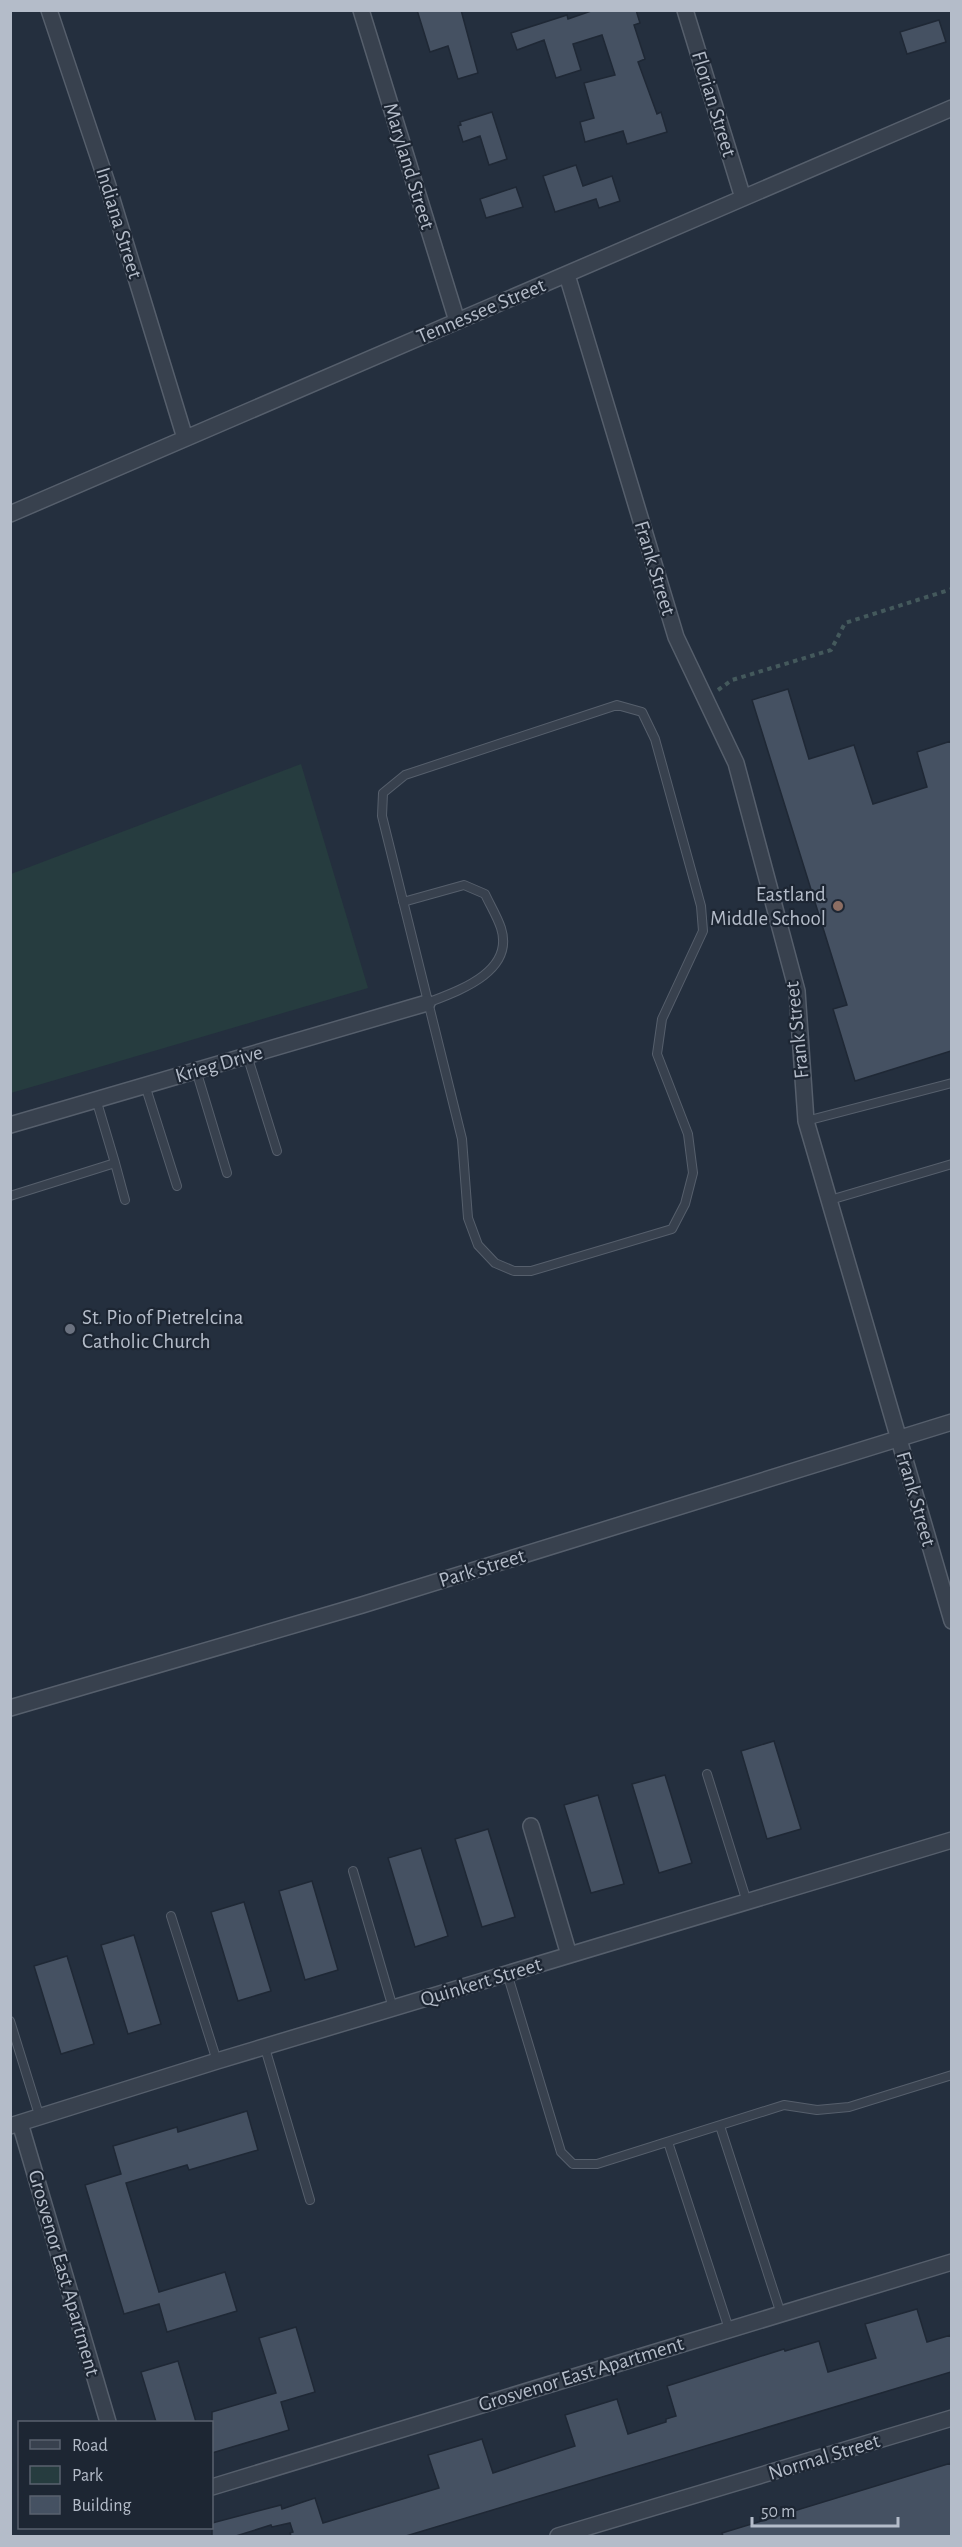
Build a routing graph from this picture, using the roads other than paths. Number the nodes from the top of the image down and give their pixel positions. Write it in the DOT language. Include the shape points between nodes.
graph roads {
  1 [pos="49,10"];
  2 [pos="361,10"];
  3 [pos="685,10"];
  4 [pos="951,108"];
  5 [pos="742,198"];
  6 [pos="567,275"];
  7 [pos="457,321"];
  8 [pos="185,438"];
  9 [pos="10,514"];
  10 [pos="403,902"];
  11 [pos="427,1003"];
  12 [pos="248,1055"];
  13 [pos="196,1070"];
  14 [pos="951,1083"];
  15 [pos="145,1085"];
  16 [pos="96,1100"];
  17 [pos="806,1121"];
  18 [pos="10,1125"];
  19 [pos="277,1150"];
  20 [pos="115,1163"];
  21 [pos="951,1164"];
  22 [pos="226,1173"];
  23 [pos="177,1186"];
  24 [pos="10,1196"];
  25 [pos="125,1200"];
  26 [pos="830,1200"];
  27 [pos="951,1422"];
  28 [pos="899,1438"];
  29 [pos="951,1621"];
  30 [pos="10,1708"];
  31 [pos="707,1774"];
  32 [pos="531,1826"];
  33 [pos="951,1842"];
  34 [pos="353,1871"];
  35 [pos="747,1902"];
  36 [pos="171,1916"];
  37 [pos="569,1955"];
  38 [pos="507,1973"];
  39 [pos="393,2008"];
  40 [pos="10,2021"];
  41 [pos="265,2048"];
  42 [pos="217,2061"];
  43 [pos="951,2075"];
  44 [pos="40,2118"];
  45 [pos="15,2125"];
  46 [pos="720,2126"];
  47 [pos="668,2142"];
  48 [pos="310,2200"];
  49 [pos="951,2262"];
  50 [pos="781,2314"];
  51 [pos="729,2329"];
  52 [pos="951,2418"];
  53 [pos="108,2421"];
  54 [pos="213,2487"];
  55 [pos="558,2536"];
  1 -- 8 [label="street, Indiana Street"];
  2 -- 7 [label="street, Maryland Street"];
  3 -- 5 [label="street, Florian Street"];
  4 -- 5 [label="street, Tennessee Street"];
  5 -- 6 [label="street, Tennessee Street"];
  6 -- 7 [label="street, Tennessee Street"];
  6 -- 17 [label="street, Frank Street" via="676,637 736,763 797,991"];
  7 -- 8 [label="street, Tennessee Street"];
  8 -- 9 [label="street, Tennessee Street"];
  10 -- 11 [label="lane"];
  10 -- 11 [label="lane" via="464,885 485,894 502,930 502,952 488,973"];
  10 -- 11 [label="lane" via="382,816 383,793 405,775 617,705 642,712 655,739 701,906 703,931 662,1019 657,1054 688,1134 693,1173 685,1204 672,1228 531,1271 514,1271 495,1263 478,1245 468,1218 462,1139"];
  11 -- 12 [label="street, Krieg Drive"];
  12 -- 13 [label="street, Krieg Drive"];
  12 -- 19 [label="lane"];
  13 -- 15 [label="street, Krieg Drive"];
  13 -- 22 [label="lane"];
  14 -- 17 [label="lane"];
  15 -- 16 [label="street, Krieg Drive"];
  15 -- 23 [label="lane"];
  16 -- 18 [label="street, Krieg Drive"];
  16 -- 20 [label="lane"];
  17 -- 26 [label="street, Frank Street"];
  20 -- 24 [label="lane"];
  20 -- 25 [label="lane"];
  21 -- 26 [label="lane"];
  26 -- 28 [label="street, Frank Street"];
  27 -- 28 [label="street, Park Street"];
  28 -- 29 [label="street, Frank Street"];
  28 -- 30 [label="street, Park Street" via="362,1605"];
  31 -- 35 [label="lane"];
  32 -- 37 [label="street"];
  33 -- 35 [label="street, Quinkert Street"];
  34 -- 39 [label="lane"];
  35 -- 37 [label="street, Quinkert Street"];
  36 -- 42 [label="lane"];
  37 -- 38 [label="street, Quinkert Street"];
  38 -- 39 [label="street, Quinkert Street"];
  38 -- 47 [label="lane" via="561,2152 573,2164 597,2164"];
  39 -- 41 [label="street, Quinkert Street"];
  40 -- 44 [label="lane"];
  41 -- 42 [label="street, Quinkert Street"];
  41 -- 48 [label="lane"];
  42 -- 44 [label="street, Quinkert Street"];
  43 -- 46 [label="lane" via="849,2107 817,2110 784,2105"];
  44 -- 45 [label="street, Quinkert Street"];
  45 -- 53 [label="street, Grosvenor East Apartment"];
  46 -- 47 [label="lane"];
  46 -- 50 [label="lane"];
  47 -- 51 [label="lane"];
  49 -- 50 [label="street, Grosvenor East Apartment"];
  50 -- 51 [label="street, Grosvenor East Apartment"];
  51 -- 54 [label="street, Grosvenor East Apartment"];
  52 -- 55 [label="street, Normal Street"];
}
